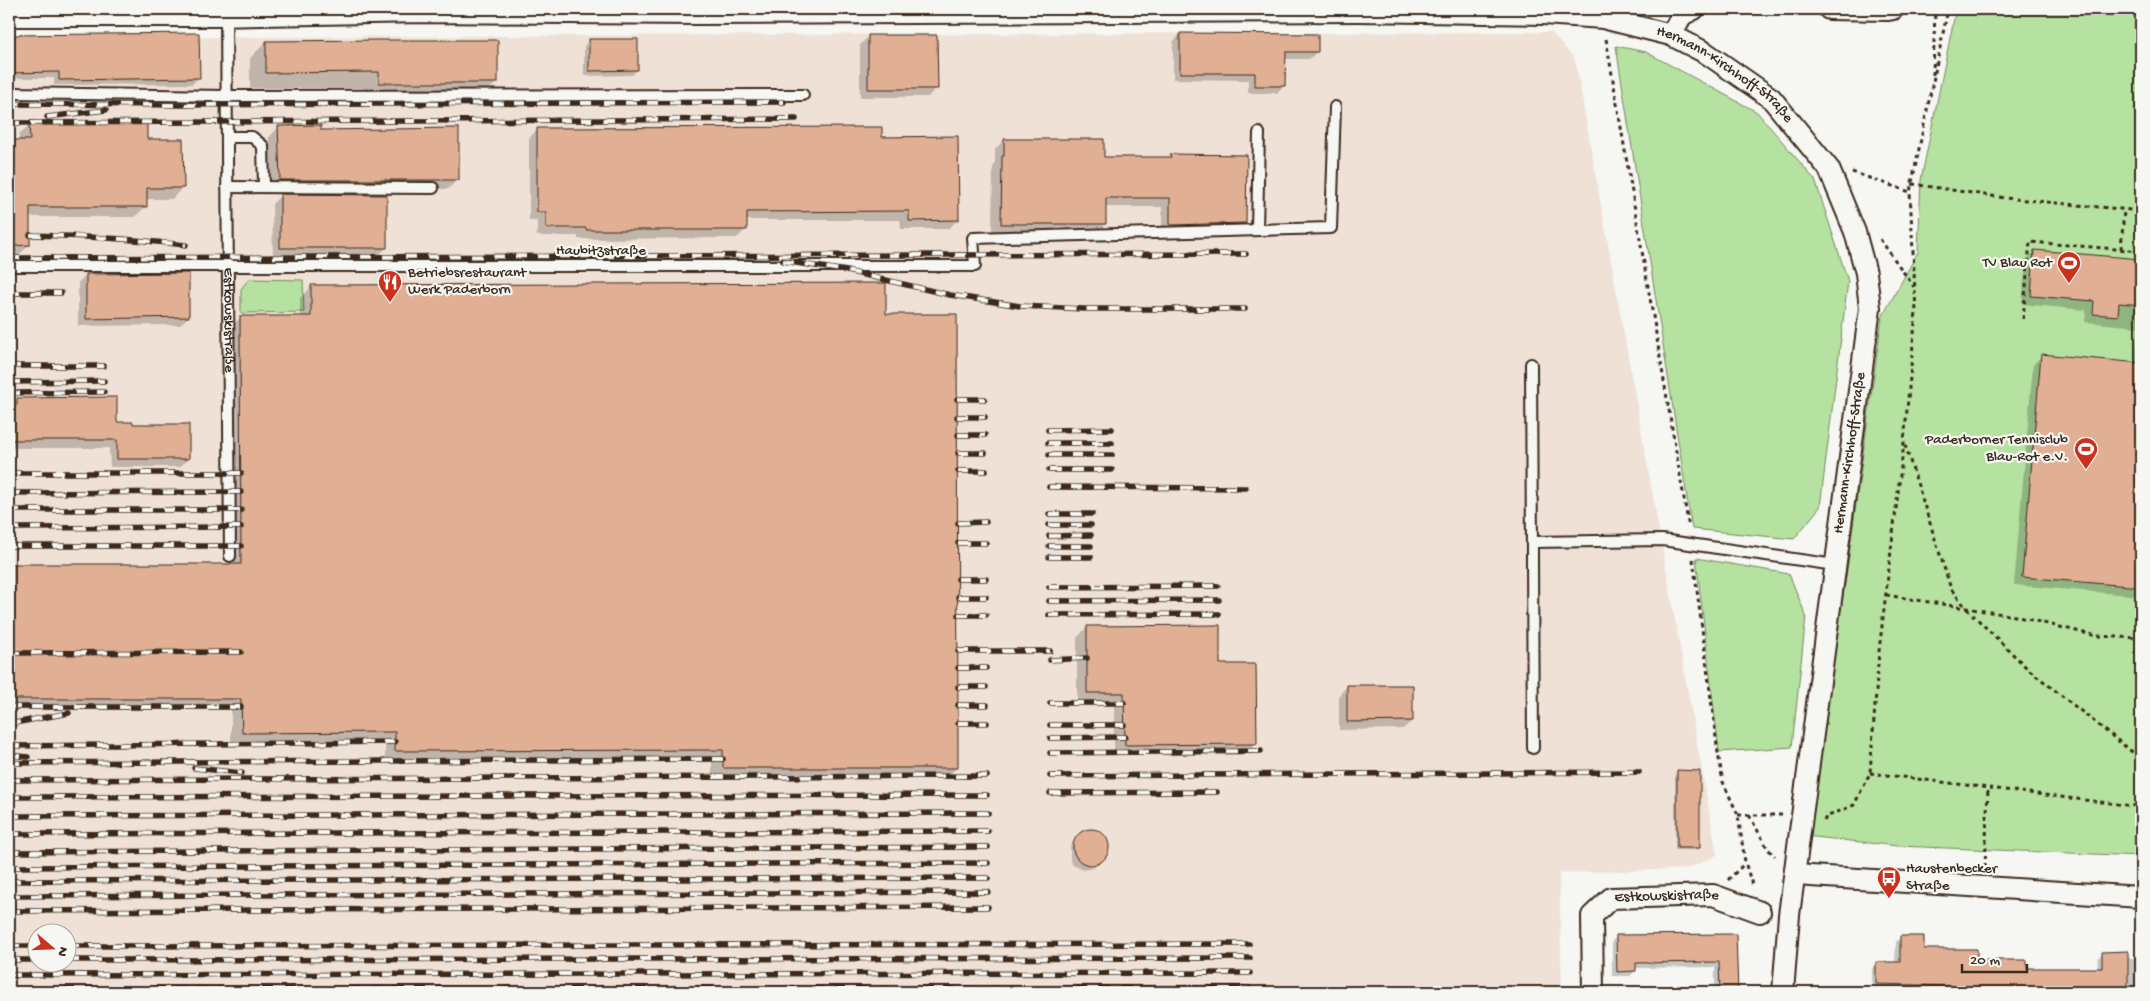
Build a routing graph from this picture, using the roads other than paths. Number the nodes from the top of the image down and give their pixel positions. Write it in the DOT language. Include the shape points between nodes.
graph roads {
  1 [pos="1694,9"];
  2 [pos="1829,9"];
  3 [pos="1893,9"];
  4 [pos="1358,10"];
  5 [pos="696,11"];
  6 [pos="218,13"];
  7 [pos="9,16"];
  8 [pos="1671,35"];
  9 [pos="9,93"];
  10 [pos="802,95"];
  11 [pos="227,96"];
  12 [pos="1335,107"];
  13 [pos="1259,133"];
  14 [pos="227,137"];
  15 [pos="227,186"];
  16 [pos="264,187"];
  17 [pos="433,188"];
  18 [pos="1257,230"];
  19 [pos="9,266"];
  20 [pos="228,266"];
  21 [pos="1531,364"];
  22 [pos="1533,542"];
  23 [pos="230,556"];
  24 [pos="1835,565"];
  25 [pos="1533,748"];
  26 [pos="1795,875"];
  27 [pos="2141,897"];
  28 [pos="1760,912"];
  29 [pos="1593,992"];
  30 [pos="1783,992"];
  1 -- 8 [label="street" via="1682,15"];
  2 -- 3 [label="street"];
  4 -- 5 [label="street, Hermann-Kirchhoff-Straße"];
  4 -- 8 [label="street, Hermann-Kirchhoff-Straße" via="1603,18"];
  5 -- 6 [label="street, Hermann-Kirchhoff-Straße"];
  6 -- 7 [label="street, Hermann-Kirchhoff-Straße"];
  6 -- 11 [label="lane, Estkowskistraße"];
  8 -- 24 [label="street, Hermann-Kirchhoff-Straße" via="1706,53 1772,98 1829,169 1855,232 1866,273 1870,308"];
  9 -- 11 [label="lane"];
  10 -- 11 [label="lane"];
  11 -- 14 [label="lane, Estkowskistraße"];
  12 -- 18 [label="lane" via="1331,228"];
  13 -- 18 [label="lane"];
  14 -- 15 [label="lane, Estkowskistraße"];
  14 -- 16 [label="lane" via="252,137 263,146"];
  15 -- 16 [label="lane"];
  15 -- 20 [label="lane, Estkowskistraße"];
  16 -- 17 [label="lane"];
  18 -- 20 [label="lane, Haubitzstraße" via="973,238 975,266"];
  19 -- 20 [label="lane, Haubitzstraße"];
  20 -- 23 [label="lane, Estkowskistraße"];
  21 -- 22 [label="lane"];
  22 -- 24 [label="lane" via="1662,540"];
  22 -- 25 [label="lane"];
  24 -- 26 [label="street, Hermann-Kirchhoff-Straße"];
  26 -- 27 [label="street"];
  26 -- 30 [label="street, Hermann-Kirchhoff-Straße"];
  28 -- 29 [label="street, Estkowskistraße" via="1713,895 1611,898 1592,916"];
}
